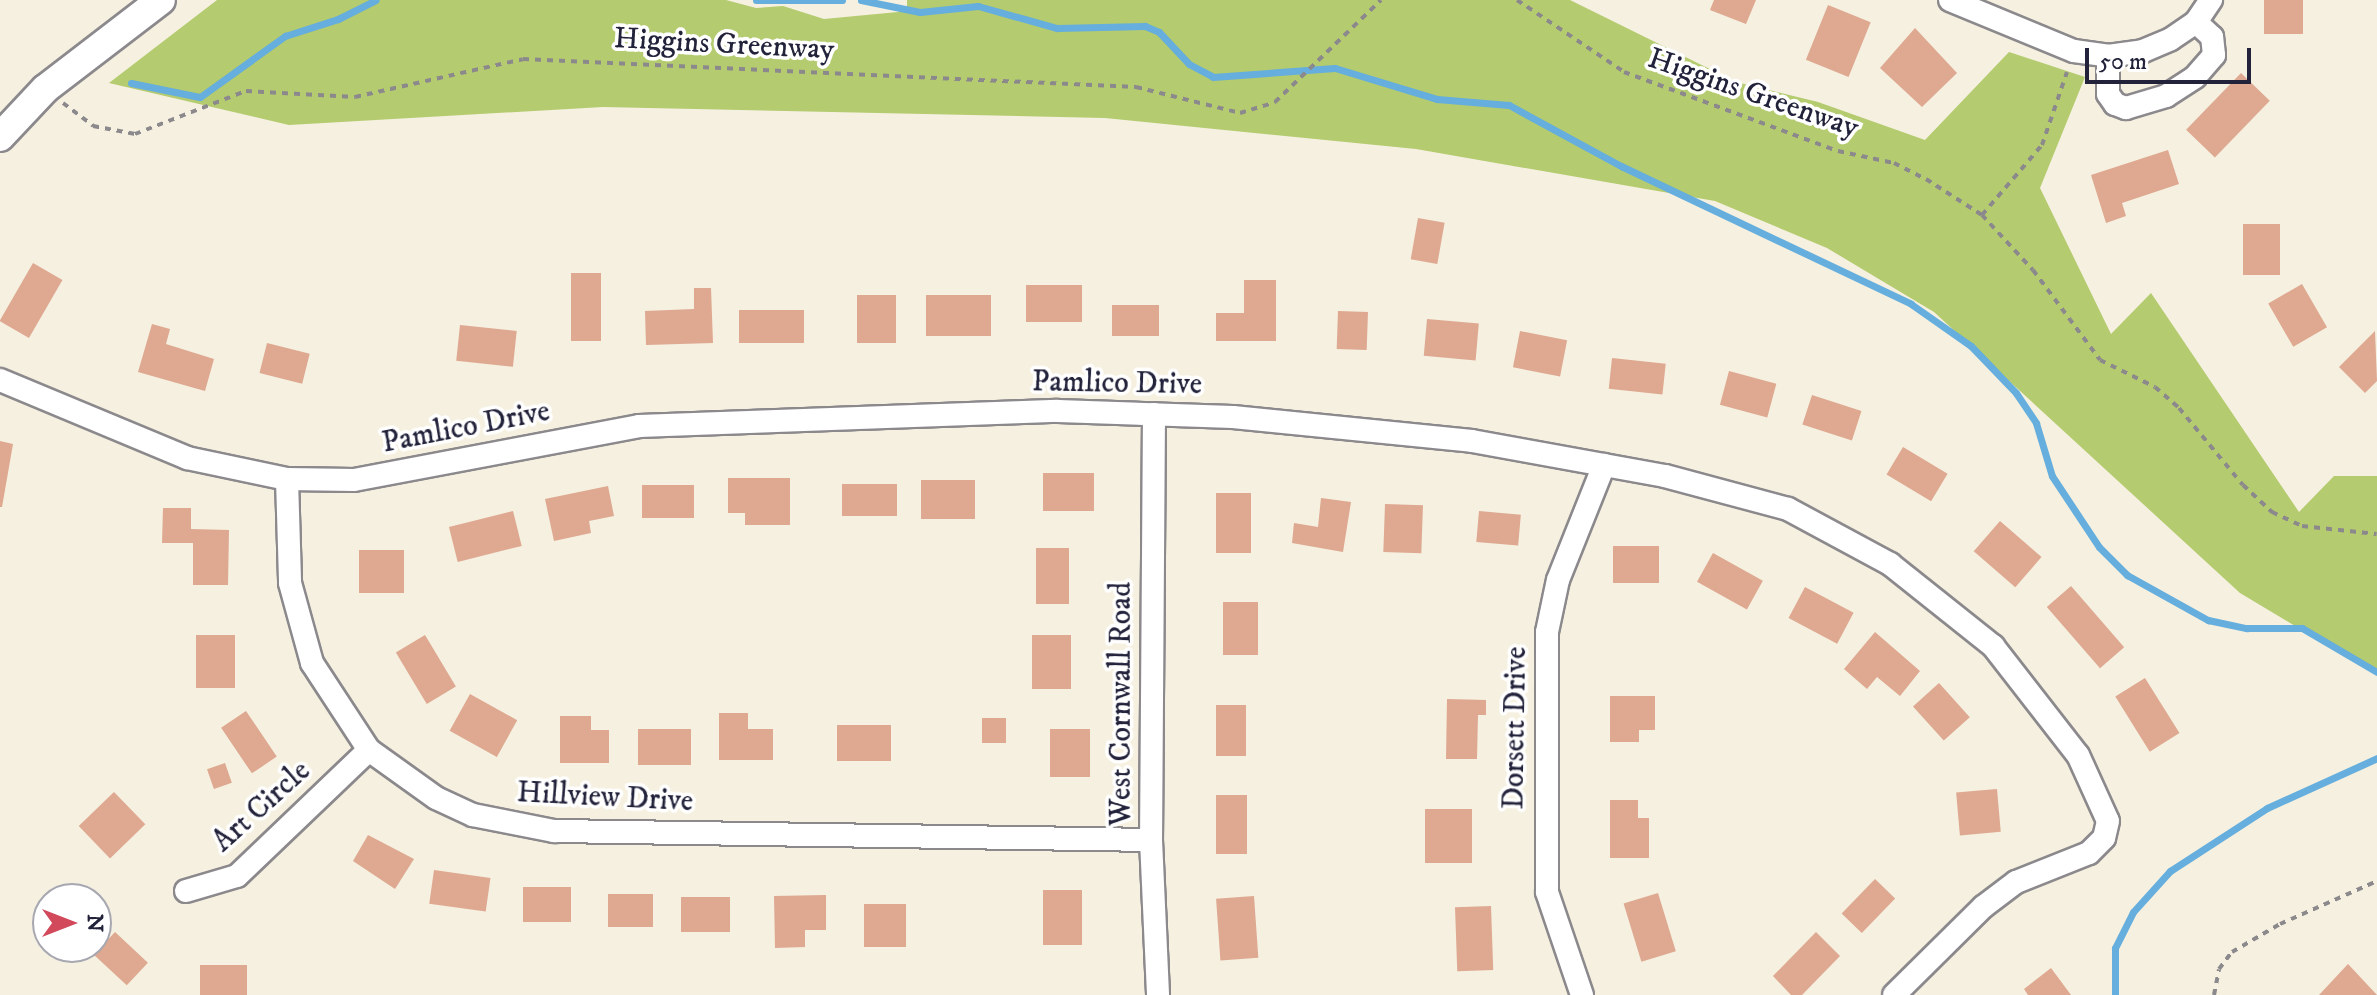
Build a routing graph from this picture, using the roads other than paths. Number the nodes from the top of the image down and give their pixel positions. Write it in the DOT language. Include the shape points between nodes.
graph roads {
  1 [pos="161,0"];
  2 [pos="1950,0"];
  3 [pos="2211,0"];
  4 [pos="2196,22"];
  5 [pos="2108,56"];
  6 [pos="0,137"];
  7 [pos="0,380"];
  8 [pos="1154,414"];
  9 [pos="1604,465"];
  10 [pos="287,479"];
  11 [pos="369,750"];
  12 [pos="1151,840"];
  13 [pos="186,891"];
  14 [pos="1158,995"];
  15 [pos="1582,995"];
  16 [pos="1894,995"];
  1 -- 6 [label="main road" via="45,89"];
  2 -- 5 [label="street" via="2074,51"];
  3 -- 4 [label="street"];
  4 -- 5 [label="street" via="2143,51"];
  4 -- 5 [label="street" via="2212,37 2214,55 2195,77 2166,96 2126,108 2115,104 2108,94"];
  7 -- 10 [label="street, Pamlico Drive" via="187,458"];
  8 -- 9 [label="street, Pamlico Drive" via="1458,439"];
  8 -- 10 [label="street, Pamlico Drive" via="954,412 692,421 566,438 354,480"];
  8 -- 12 [label="street, West Cornwall Road"];
  9 -- 15 [label="street, Dorsett Drive" via="1558,580 1547,632 1547,892"];
  9 -- 16 [label="street, Pamlico Drive" via="1726,490 1788,509 1890,564 1993,646 2038,697 2078,755 2108,821 2104,838 2089,853 2016,882 1983,907"];
  10 -- 11 [label="street, Hillview Drive" via="290,583 301,635 336,706"];
  11 -- 12 [label="street, Hillview Drive" via="436,798 512,827"];
  11 -- 13 [label="street, Art Circle" via="237,876"];
  12 -- 14 [label="street, West Cornwall Road"];
}
